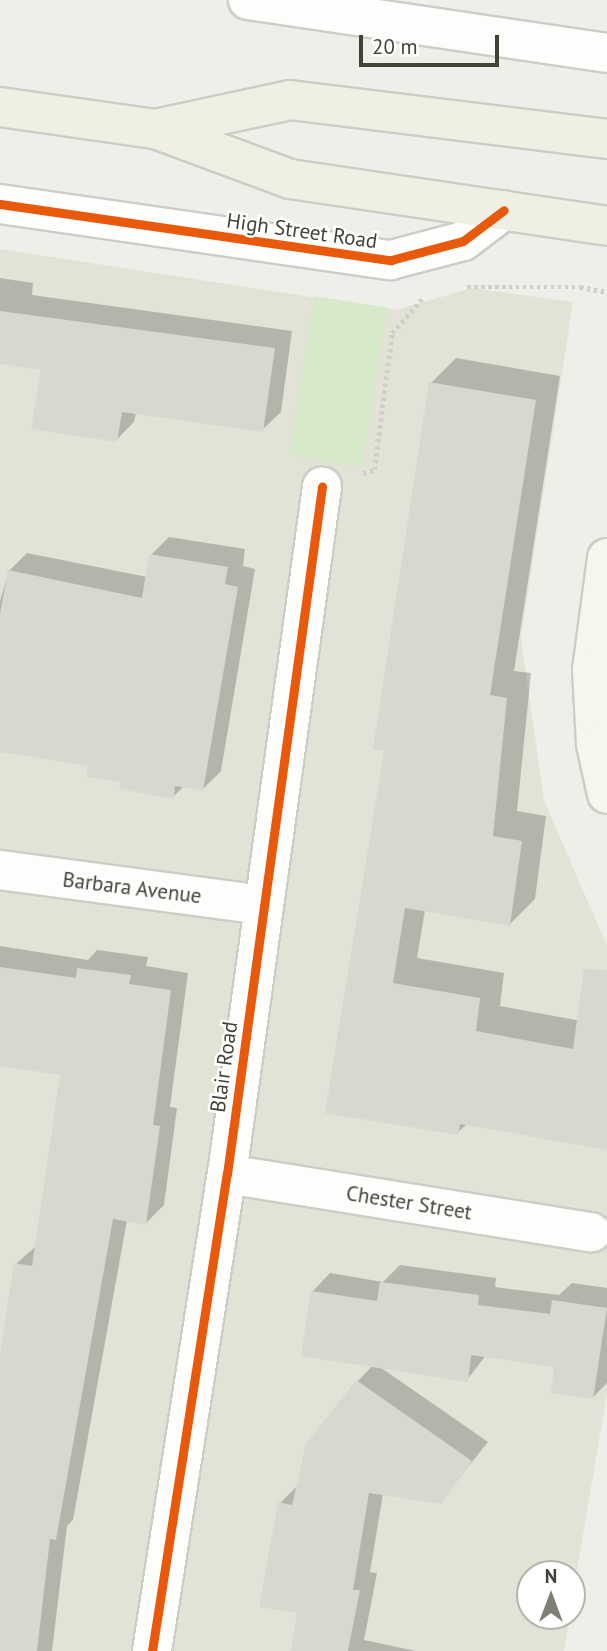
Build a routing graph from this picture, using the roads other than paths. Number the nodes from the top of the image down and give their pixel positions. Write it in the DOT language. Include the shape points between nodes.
graph roads {
  1 [pos="248,0"];
  2 [pos="607,53"];
  3 [pos="0,107"];
  4 [pos="155,129"];
  5 [pos="607,139"];
  6 [pos="0,204"];
  7 [pos="504,210"];
  8 [pos="607,226"];
  9 [pos="322,487"];
  10 [pos="607,558"];
  11 [pos="607,794"];
  12 [pos="0,870"];
  13 [pos="264,905"];
  14 [pos="227,1174"];
  15 [pos="591,1232"];
  16 [pos="152,1651"];
  1 -- 2 [label="street"];
  3 -- 4 [label="main road"];
  4 -- 5 [label="main road" via="290,100"];
  4 -- 7 [label="main road" via="290,178"];
  6 -- 7 [label="street, High Street Road" via="391,260 463,241"];
  7 -- 8 [label="main road"];
  9 -- 13 [label="street, Blair Road"];
  10 -- 11 [label="street" via="592,704"];
  12 -- 13 [label="street, Barbara Avenue"];
  13 -- 14 [label="street, Blair Road"];
  14 -- 15 [label="street, Chester Street"];
  14 -- 16 [label="street, Blair Road"];
}
